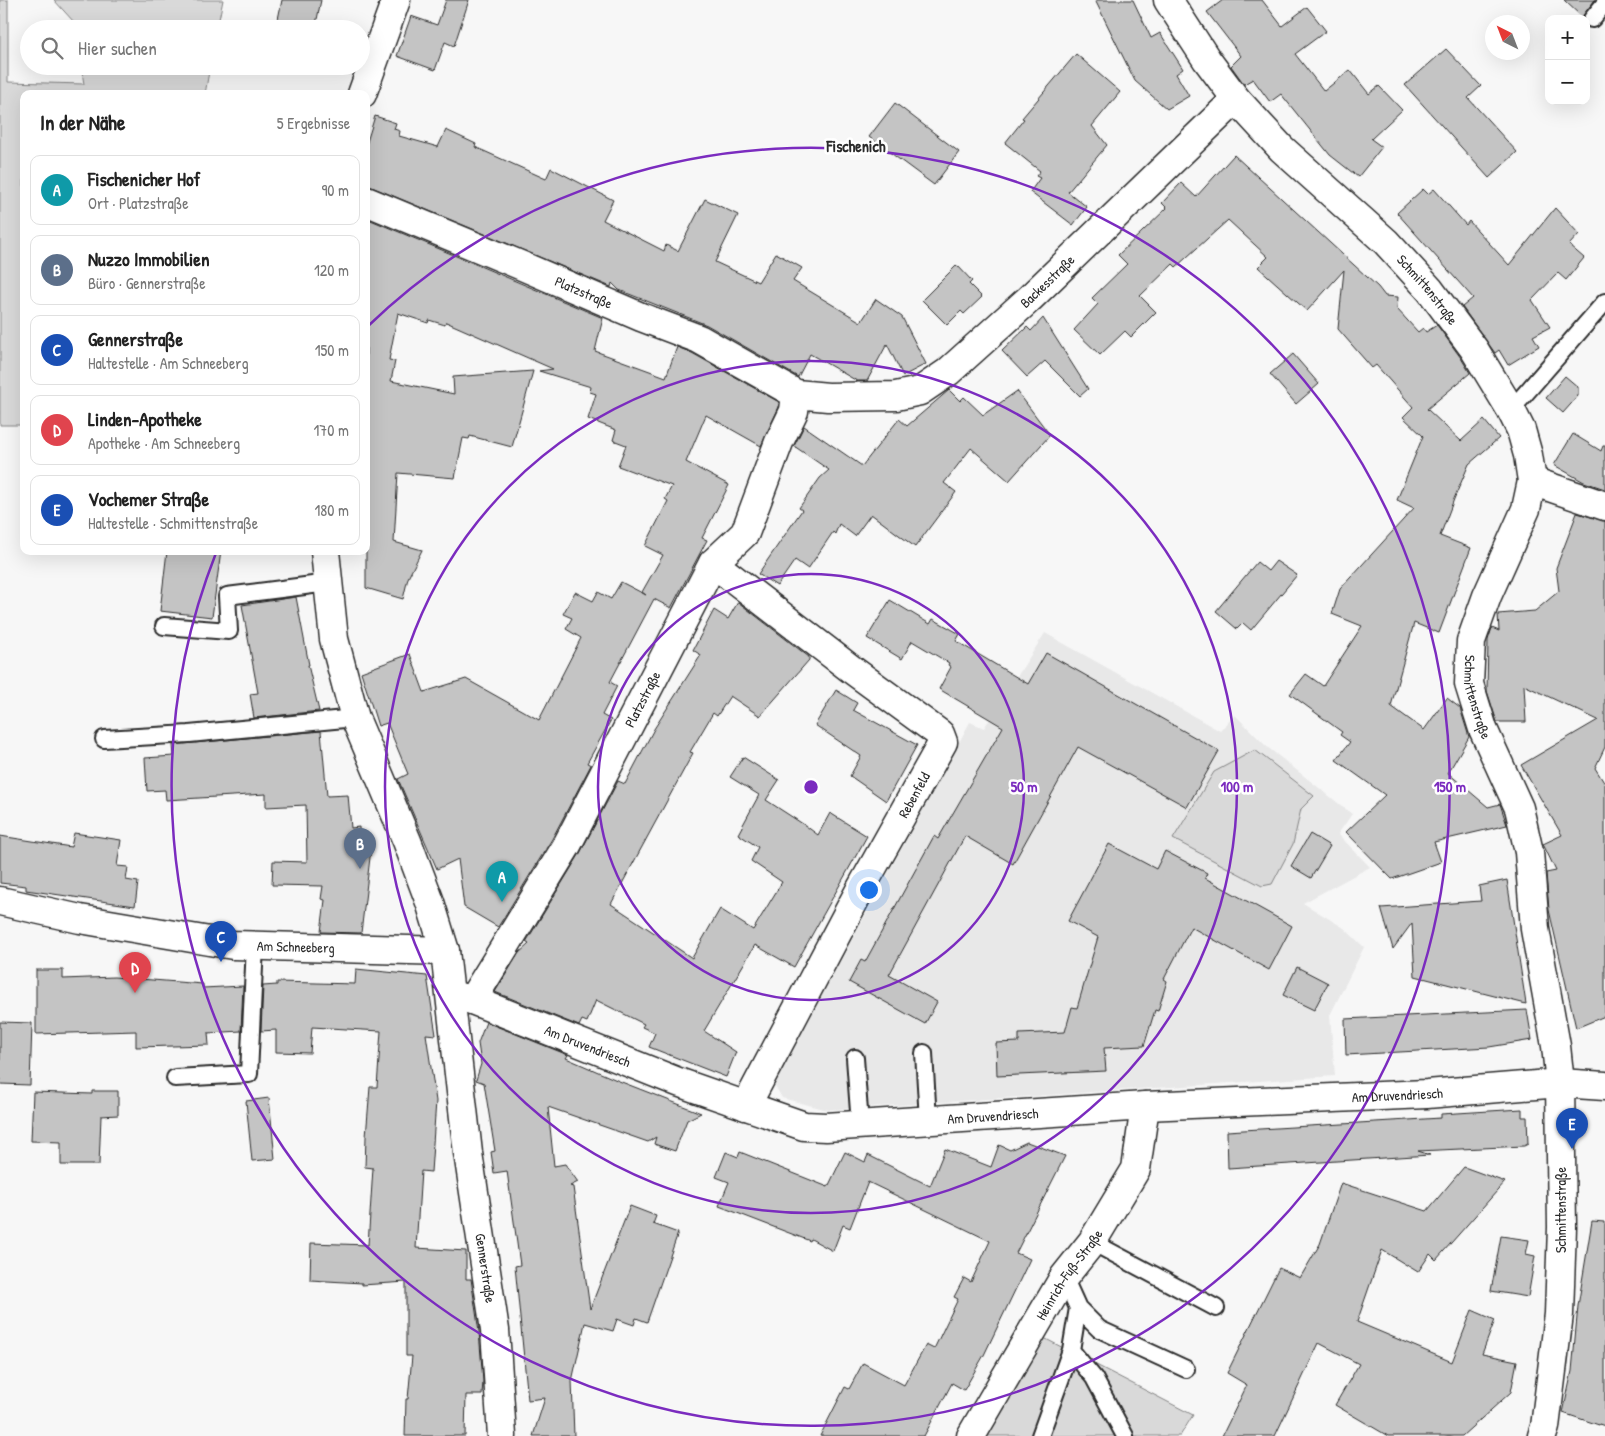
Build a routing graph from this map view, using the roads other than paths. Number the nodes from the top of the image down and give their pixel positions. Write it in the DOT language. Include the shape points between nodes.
graph roads {
  1 [pos="396,0"];
  2 [pos="1168,0"];
  3 [pos="1605,3"];
  4 [pos="1592,19"];
  5 [pos="370,72"];
  6 [pos="369,75"];
  7 [pos="363,90"];
  8 [pos="1236,99"];
  9 [pos="370,202"];
  10 [pos="1605,302"];
  11 [pos="796,394"];
  12 [pos="828,397"];
  13 [pos="1512,410"];
  14 [pos="1532,481"];
  15 [pos="1605,506"];
  16 [pos="325,555"];
  17 [pos="713,563"];
  18 [pos="328,583"];
  19 [pos="164,626"];
  20 [pos="355,718"];
  21 [pos="104,739"];
  22 [pos="0,902"];
  23 [pos="255,945"];
  24 [pos="445,951"];
  25 [pos="461,997"];
  26 [pos="924,1053"];
  27 [pos="855,1058"];
  28 [pos="175,1078"];
  29 [pos="1560,1083"];
  30 [pos="1605,1086"];
  31 [pos="746,1106"];
  32 [pos="1145,1106"];
  33 [pos="928,1120"];
  34 [pos="860,1125"];
  35 [pos="1092,1242"];
  36 [pos="1064,1277"];
  37 [pos="1078,1308"];
  38 [pos="1216,1308"];
  39 [pos="1071,1350"];
  40 [pos="1186,1369"];
  41 [pos="502,1436"];
  42 [pos="971,1436"];
  43 [pos="1040,1436"];
  44 [pos="1124,1436"];
  45 [pos="1542,1436"];
  1 -- 5 [label="street"];
  2 -- 8 [label="street, Schmittenstraße"];
  3 -- 4 [label="lane"];
  6 -- 7 [label="street"];
  8 -- 12 [label="street, Backesstraße" via="1028,300 948,372 920,392 896,396"];
  8 -- 13 [label="street, Schmittenstraße" via="1282,149 1386,242 1430,290 1474,349"];
  9 -- 11 [label="street, Platzstraße" via="699,339"];
  10 -- 13 [label="lane"];
  11 -- 12 [label="street, Platzstraße"];
  11 -- 17 [label="street, Platzstraße" via="794,412 745,533"];
  13 -- 14 [label="street, Schmittenstraße" via="1521,430"];
  14 -- 15 [label="street"];
  14 -- 29 [label="street, Schmittenstraße" via="1526,509 1487,596 1471,641 1469,684 1483,729 1519,808 1529,852 1535,929"];
  16 -- 18 [label="street, Gennerstraße"];
  17 -- 25 [label="street, Platzstraße" via="566,846 510,936"];
  17 -- 31 [label="street, Rebenfeld" via="940,734 943,742 860,890"];
  18 -- 19 [label="lane" via="227,596 229,631"];
  18 -- 20 [label="street, Gennerstraße" via="334,639"];
  20 -- 21 [label="lane"];
  20 -- 24 [label="street, Gennerstraße" via="407,841"];
  22 -- 23 [label="street, Am Schneeberg" via="233,945"];
  23 -- 24 [label="street, Am Schneeberg"];
  23 -- 28 [label="lane" via="249,1074"];
  24 -- 25 [label="street, Gennerstraße"];
  25 -- 31 [label="street, Am Druvendriesch"];
  25 -- 41 [label="street, Gennerstraße" via="468,1154 495,1330"];
  26 -- 33 [label="lane"];
  27 -- 34 [label="lane"];
  29 -- 30 [label="street, Am Druvendriesch"];
  29 -- 32 [label="street, Am Druvendriesch" via="1427,1094"];
  29 -- 45 [label="street, Schmittenstraße" via="1562,1227 1559,1314"];
  31 -- 34 [label="street, Am Druvendriesch" via="804,1126"];
  32 -- 33 [label="street, Am Druvendriesch"];
  32 -- 35 [label="street, Heinrich-Fuß-Straße" via="1136,1169"];
  33 -- 34 [label="street, Am Druvendriesch"];
  35 -- 36 [label="street, Heinrich-Fuß-Straße"];
  35 -- 38 [label="lane"];
  36 -- 37 [label="lane"];
  36 -- 42 [label="street, Heinrich-Fuß-Straße"];
  37 -- 39 [label="lane"];
  37 -- 40 [label="lane" via="1098,1329"];
  39 -- 43 [label="lane"];
  39 -- 44 [label="lane" via="1094,1378"];
}
